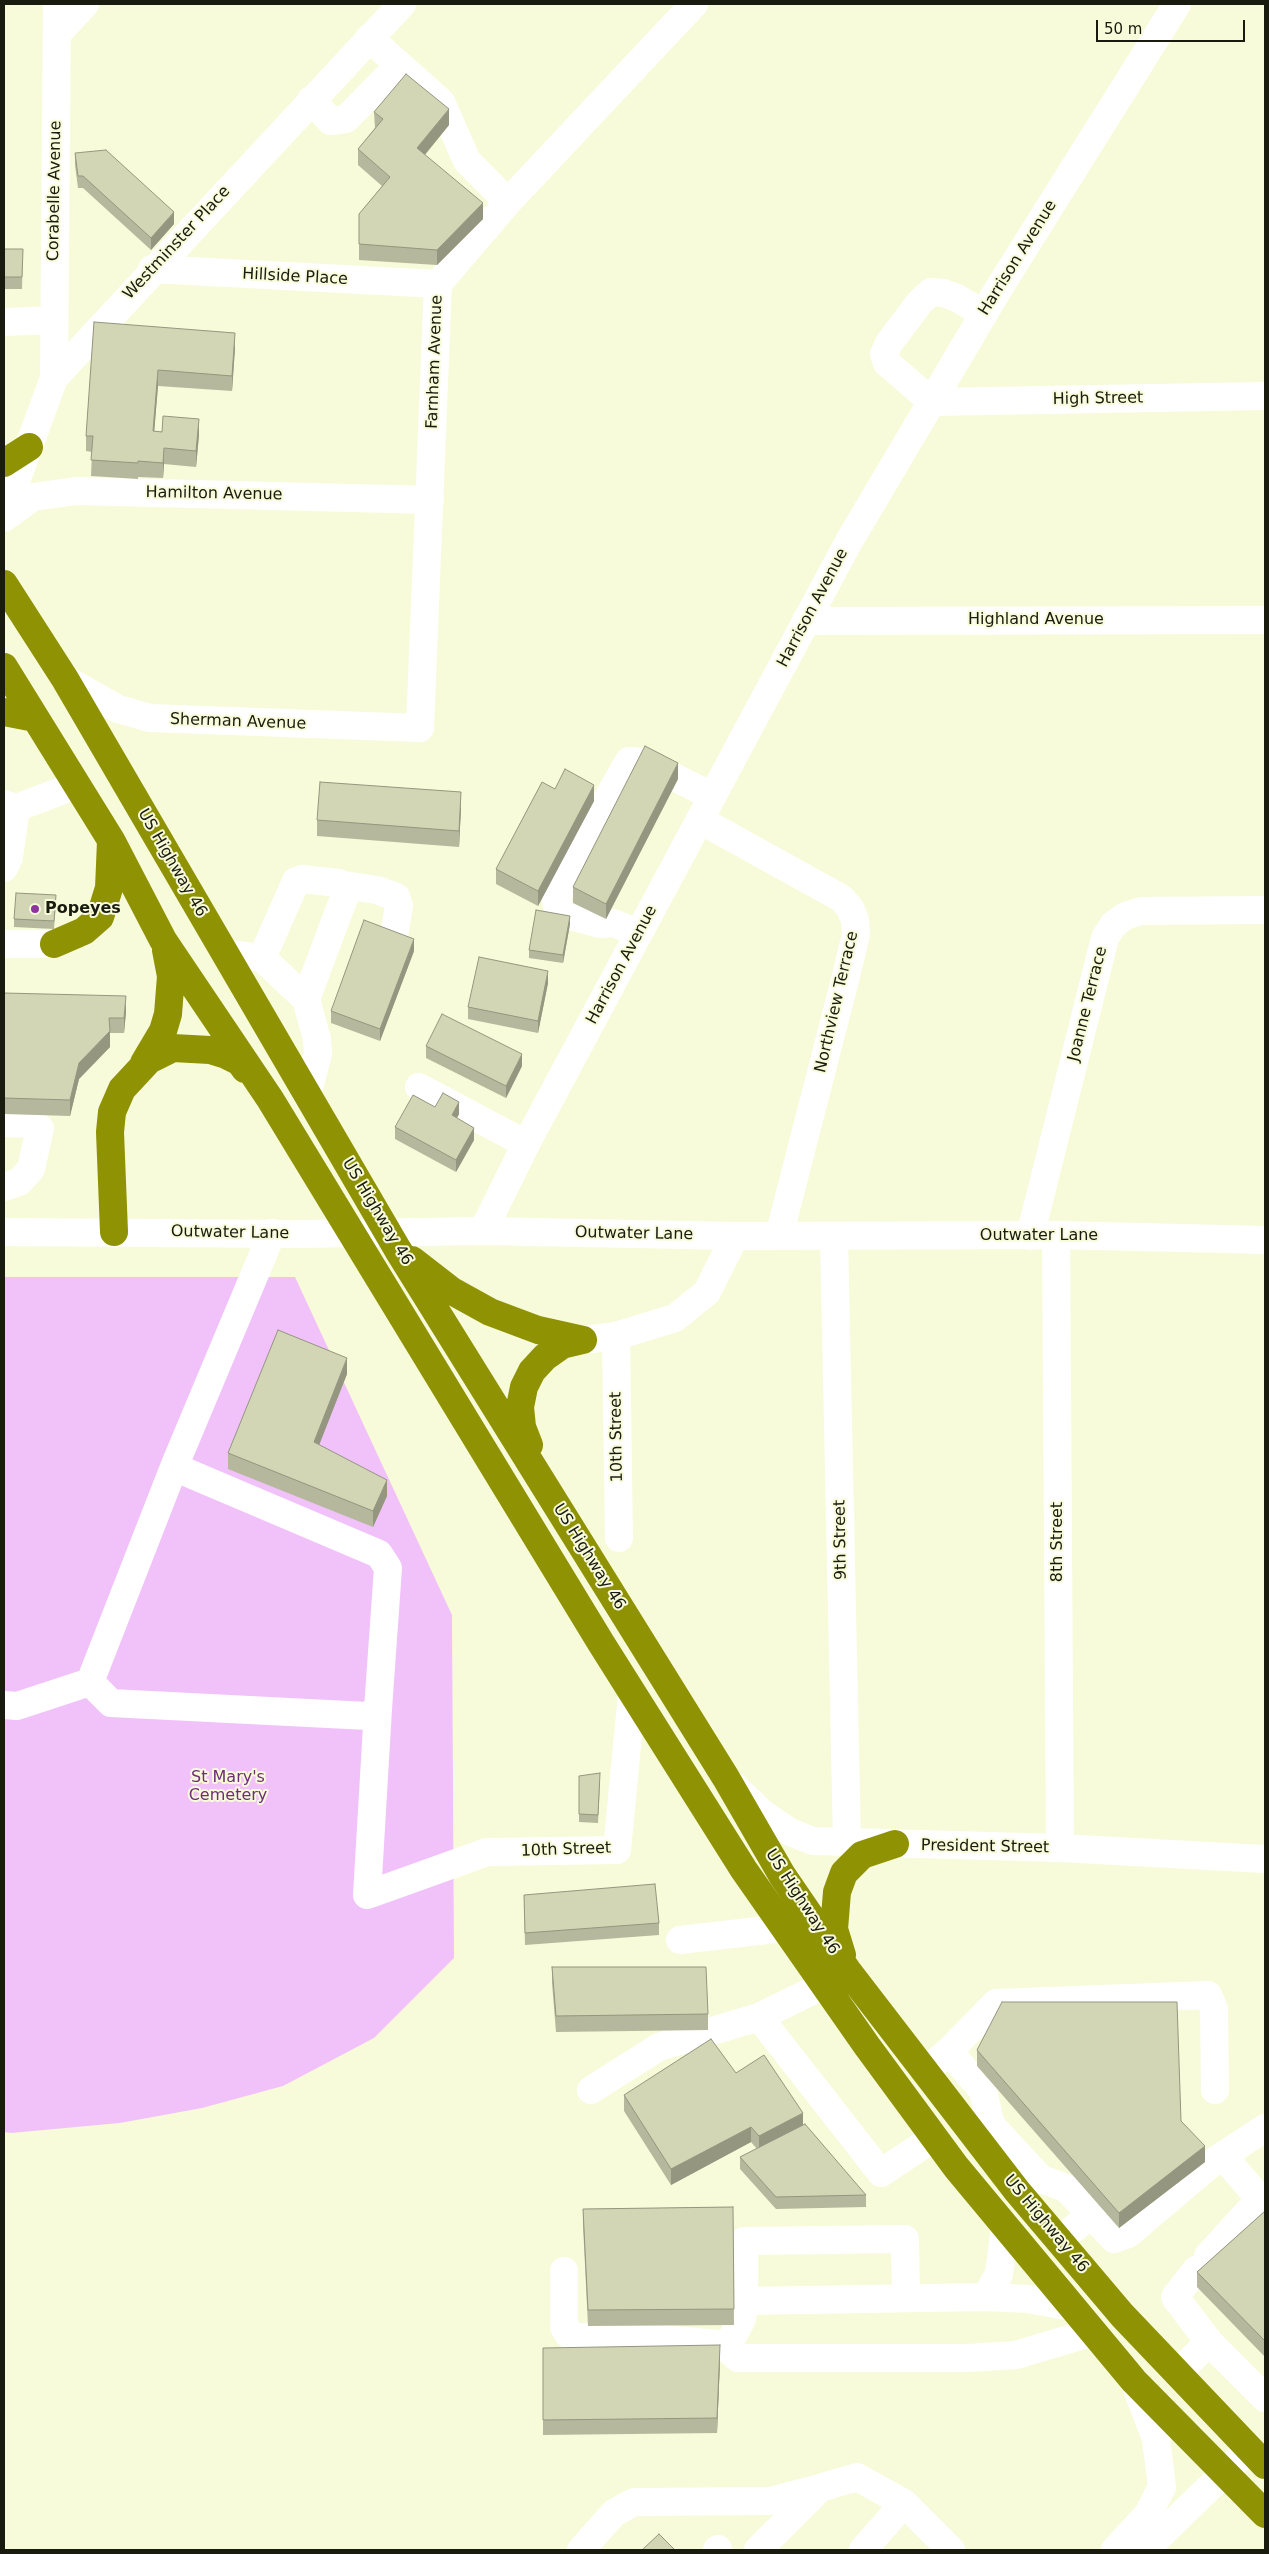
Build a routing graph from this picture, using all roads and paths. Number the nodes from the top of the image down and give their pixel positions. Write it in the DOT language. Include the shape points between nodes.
graph roads {
  1 [pos="57,4"];
  2 [pos="85,4"];
  3 [pos="402,4"];
  4 [pos="694,4"];
  5 [pos="1177,4"];
  6 [pos="57,34"];
  7 [pos="369,38"];
  8 [pos="399,65"];
  9 [pos="311,100"];
  10 [pos="508,202"];
  11 [pos="152,269"];
  12 [pos="438,284"];
  13 [pos="984,314"];
  14 [pos="54,320"];
  15 [pos="4,322"];
  16 [pos="54,378"];
  17 [pos="1265,396"];
  18 [pos="932,402"];
  19 [pos="29,447"];
  20 [pos="4,463"];
  21 [pos="430,500"];
  22 [pos="4,516"];
  23 [pos="4,584"];
  24 [pos="806,620"];
  25 [pos="1265,620"];
  26 [pos="4,668"];
  27 [pos="64,679"];
  28 [pos="4,712"];
  29 [pos="35,718"];
  30 [pos="420,728"];
  31 [pos="77,785"];
  32 [pos="712,796"];
  33 [pos="10,806"];
  34 [pos="700,820"];
  35 [pos="111,840"];
  36 [pos="4,868"];
  37 [pos="344,885"];
  38 [pos="1265,910"];
  39 [pos="639,933"];
  40 [pos="394,936"];
  41 [pos="163,940"];
  42 [pos="4,944"];
  43 [pos="54,944"];
  44 [pos="225,953"];
  45 [pos="262,958"];
  46 [pos="306,999"];
  47 [pos="139,1070"];
  48 [pos="419,1086"];
  49 [pos="307,1095"];
  50 [pos="270,1099"];
  51 [pos="4,1123"];
  52 [pos="526,1144"];
  53 [pos="4,1187"];
  54 [pos="483,1230"];
  55 [pos="4,1232"];
  56 [pos="114,1232"];
  57 [pos="272,1233"];
  58 [pos="1043,1235"];
  59 [pos="735,1236"];
  60 [pos="779,1236"];
  61 [pos="834,1236"];
  62 [pos="1265,1240"];
  63 [pos="407,1241"];
  64 [pos="616,1336"];
  65 [pos="582,1340"];
  66 [pos="174,1467"];
  67 [pos="546,1485"];
  68 [pos="619,1538"];
  69 [pos="90,1682"];
  70 [pos="632,1694"];
  71 [pos="4,1705"];
  72 [pos="378,1709"];
  73 [pos="726,1778"];
  74 [pos="848,1843"];
  75 [pos="895,1844"];
  76 [pos="1060,1848"];
  77 [pos="1265,1859"];
  78 [pos="784,1928"];
  79 [pos="680,1940"];
  80 [pos="847,1970"];
  81 [pos="824,1985"];
  82 [pos="759,2017"];
  83 [pos="949,2051"];
  84 [pos="924,2071"];
  85 [pos="591,2090"];
  86 [pos="1215,2090"];
  87 [pos="1265,2128"];
  88 [pos="935,2138"];
  89 [pos="1223,2156"];
  90 [pos="1020,2174"];
  91 [pos="1262,2197"];
  92 [pos="1091,2214"];
  93 [pos="1005,2226"];
  94 [pos="1059,2241"];
  95 [pos="564,2271"];
  96 [pos="986,2297"];
  97 [pos="906,2298"];
  98 [pos="744,2301"];
  99 [pos="1072,2307"];
  100 [pos="1094,2332"];
  101 [pos="1209,2342"];
  102 [pos="728,2345"];
  103 [pos="1178,2373"];
  104 [pos="1134,2380"];
  105 [pos="1265,2398"];
  106 [pos="1257,2457"];
  107 [pos="1225,2472"];
  108 [pos="820,2488"];
  109 [pos="904,2503"];
  110 [pos="1265,2514"];
  111 [pos="581,2550"];
  112 [pos="758,2550"];
  113 [pos="863,2550"];
  114 [pos="951,2550"];
  115 [pos="1115,2550"];
  116 [pos="1145,2550"];
  1 -- 6 [label="street, Corabelle Avenue"];
  2 -- 6 [label="street"];
  3 -- 7 [label="street, Westminster Place"];
  4 -- 10 [label="street, Farnham Avenue"];
  5 -- 13 [label="street, Harrison Avenue"];
  6 -- 14 [label="street, Corabelle Avenue"];
  7 -- 8 [label="street"];
  7 -- 9 [label="street, Westminster Place"];
  8 -- 9 [label="street" via="346,120 331,121"];
  8 -- 10 [label="street" via="441,102 467,161"];
  9 -- 11 [label="street, Westminster Place"];
  10 -- 12 [label="street, Farnham Avenue"];
  11 -- 12 [label="street, Hillside Place"];
  11 -- 16 [label="street, Westminster Place"];
  12 -- 21 [label="street, Farnham Avenue"];
  13 -- 18 [label="street, Harrison Avenue"];
  13 -- 18 [label="street" via="957,298 931,292 889,343 884,354 887,363"];
  14 -- 15 [label="street"];
  14 -- 16 [label="street, Corabelle Avenue"];
  16 -- 19 [label="street, Westminster Place"];
  17 -- 18 [label="street, High Street"];
  18 -- 24 [label="street, Harrison Avenue"];
  19 -- 20 [label="highway"];
  19 -- 22 [label="street, Westminster Place"];
  21 -- 22 [label="street, Hamilton Avenue" via="76,491 33,497"];
  21 -- 30 [label="street, Farnham Avenue"];
  23 -- 27 [label="highway, US Highway 46"];
  24 -- 25 [label="street, Highland Avenue"];
  24 -- 32 [label="street, Harrison Avenue"];
  26 -- 29 [label="highway, US Highway 46"];
  27 -- 30 [label="street, Sherman Avenue" via="118,709 150,718"];
  27 -- 44 [label="highway, US Highway 46"];
  28 -- 29 [label="highway"];
  29 -- 31 [label="highway, US Highway 46"];
  31 -- 33 [label="street"];
  31 -- 35 [label="highway, US Highway 46"];
  32 -- 34 [label="street, Harrison Avenue"];
  32 -- 39 [label="street" via="644,762 629,761 585,838 556,900 558,909 567,915 600,924 613,923"];
  33 -- 36 [label="street" via="9,857"];
  34 -- 39 [label="street, Harrison Avenue"];
  34 -- 60 [label="street, Northview Terrace" via="841,898 855,920 856,934 846,976"];
  35 -- 41 [label="highway, US Highway 46"];
  35 -- 43 [label="highway" via="109,888 100,917 84,931"];
  37 -- 40 [label="street" via="378,890 396,897 399,906"];
  37 -- 45 [label="street" via="296,881"];
  37 -- 46 [label="street" via="344,898"];
  38 -- 58 [label="street, Joanne Terrace" via="1141,911 1125,916 1113,925 1105,938"];
  39 -- 52 [label="street, Harrison Avenue"];
  41 -- 47 [label="highway" via="171,976 168,1014 156,1045"];
  41 -- 50 [label="highway, US Highway 46"];
  42 -- 43 [label="street"];
  44 -- 45 [label="street"];
  44 -- 49 [label="highway, US Highway 46"];
  45 -- 46 [label="street"];
  46 -- 49 [label="street" via="318,1054"];
  47 -- 50 [label="highway" via="157,1054 173,1048 210,1050 240,1062"];
  47 -- 56 [label="highway" via="122,1089 112,1112"];
  48 -- 52 [label="street"];
  49 -- 63 [label="highway, US Highway 46"];
  50 -- 70 [label="highway, US Highway 46"];
  51 -- 53 [label="street" via="32,1124 40,1128 31,1169 19,1182"];
  52 -- 54 [label="street, Harrison Avenue"];
  54 -- 59 [label="street, Outwater Lane"];
  54 -- 63 [label="street, Outwater Lane"];
  55 -- 56 [label="street, Outwater Lane"];
  56 -- 57 [label="street, Outwater Lane"];
  57 -- 63 [label="street, Outwater Lane"];
  57 -- 66 [label="street"];
  58 -- 61 [label="street, Outwater Lane"];
  58 -- 62 [label="street, Outwater Lane"];
  58 -- 76 [label="street, 8th Street"];
  59 -- 60 [label="street, Outwater Lane"];
  59 -- 64 [label="street" via="707,1292 675,1318"];
  60 -- 61 [label="street, Outwater Lane"];
  61 -- 74 [label="street, 9th Street"];
  63 -- 65 [label="highway" via="452,1291 490,1312 538,1330"];
  63 -- 67 [label="highway, US Highway 46"];
  64 -- 65 [label="street"];
  64 -- 68 [label="street, 10th Street"];
  65 -- 67 [label="highway" via="562,1345 544,1357 532,1370 524,1387 520,1407 522,1428"];
  66 -- 69 [label="street"];
  66 -- 72 [label="street" via="378,1554 388,1568"];
  67 -- 73 [label="highway, US Highway 46"];
  69 -- 71 [label="street" via="17,1706"];
  69 -- 72 [label="street" via="111,1703 368,1716"];
  70 -- 72 [label="street, 10th Street" via="617,1850 487,1852 366,1895"];
  70 -- 78 [label="highway, US Highway 46"];
  73 -- 74 [label="street, President Street" via="762,1813 790,1832 813,1841"];
  73 -- 80 [label="highway, US Highway 46" via="782,1876"];
  74 -- 75 [label="street, President Street"];
  75 -- 76 [label="street, President Street"];
  75 -- 80 [label="highway" via="862,1855 844,1873 837,1892 834,1929"];
  76 -- 77 [label="street, President Street"];
  78 -- 79 [label="street"];
  78 -- 81 [label="highway, US Highway 46"];
  80 -- 84 [label="highway, US Highway 46"];
  81 -- 82 [label="street"];
  81 -- 88 [label="highway, US Highway 46"];
  82 -- 85 [label="street" via="659,2047"];
  82 -- 88 [label="street" via="881,2172"];
  83 -- 84 [label="street"];
  83 -- 86 [label="street" via="996,2003 1208,1995 1214,2008"];
  83 -- 90 [label="street" via="983,2091 991,2125"];
  84 -- 90 [label="highway, US Highway 46"];
  87 -- 89 [label="street"];
  88 -- 93 [label="highway, US Highway 46"];
  89 -- 91 [label="street"];
  89 -- 92 [label="street" via="1128,2234 1114,2239"];
  90 -- 92 [label="street" via="1066,2188"];
  90 -- 94 [label="highway, US Highway 46"];
  91 -- 101 [label="street" via="1175,2297"];
  92 -- 94 [label="street"];
  93 -- 96 [label="street" via="999,2274"];
  93 -- 99 [label="highway, US Highway 46"];
  94 -- 103 [label="highway, US Highway 46" via="1122,2315"];
  95 -- 102 [label="street" via="564,2327 568,2334 579,2337 663,2338"];
  96 -- 97 [label="street"];
  96 -- 99 [label="street" via="1028,2299"];
  97 -- 98 [label="street"];
  97 -- 98 [label="street" via="905,2239 744,2241"];
  98 -- 102 [label="street" via="742,2319"];
  99 -- 100 [label="highway, US Highway 46"];
  100 -- 102 [label="street" via="1016,2355 968,2358 738,2358"];
  100 -- 104 [label="highway, US Highway 46"];
  101 -- 103 [label="street"];
  101 -- 105 [label="street"];
  103 -- 106 [label="highway, US Highway 46"];
  104 -- 107 [label="highway, US Highway 46"];
  104 -- 115 [label="street" via="1156,2439 1162,2486 1148,2514"];
  106 -- 107 [label="street"];
  107 -- 110 [label="highway, US Highway 46"];
  107 -- 116 [label="street"];
  108 -- 109 [label="street" via="857,2477"];
  108 -- 111 [label="street" via="770,2501 634,2502 614,2513"];
  108 -- 112 [label="street"];
  109 -- 113 [label="street"];
  109 -- 114 [label="street"];
}
